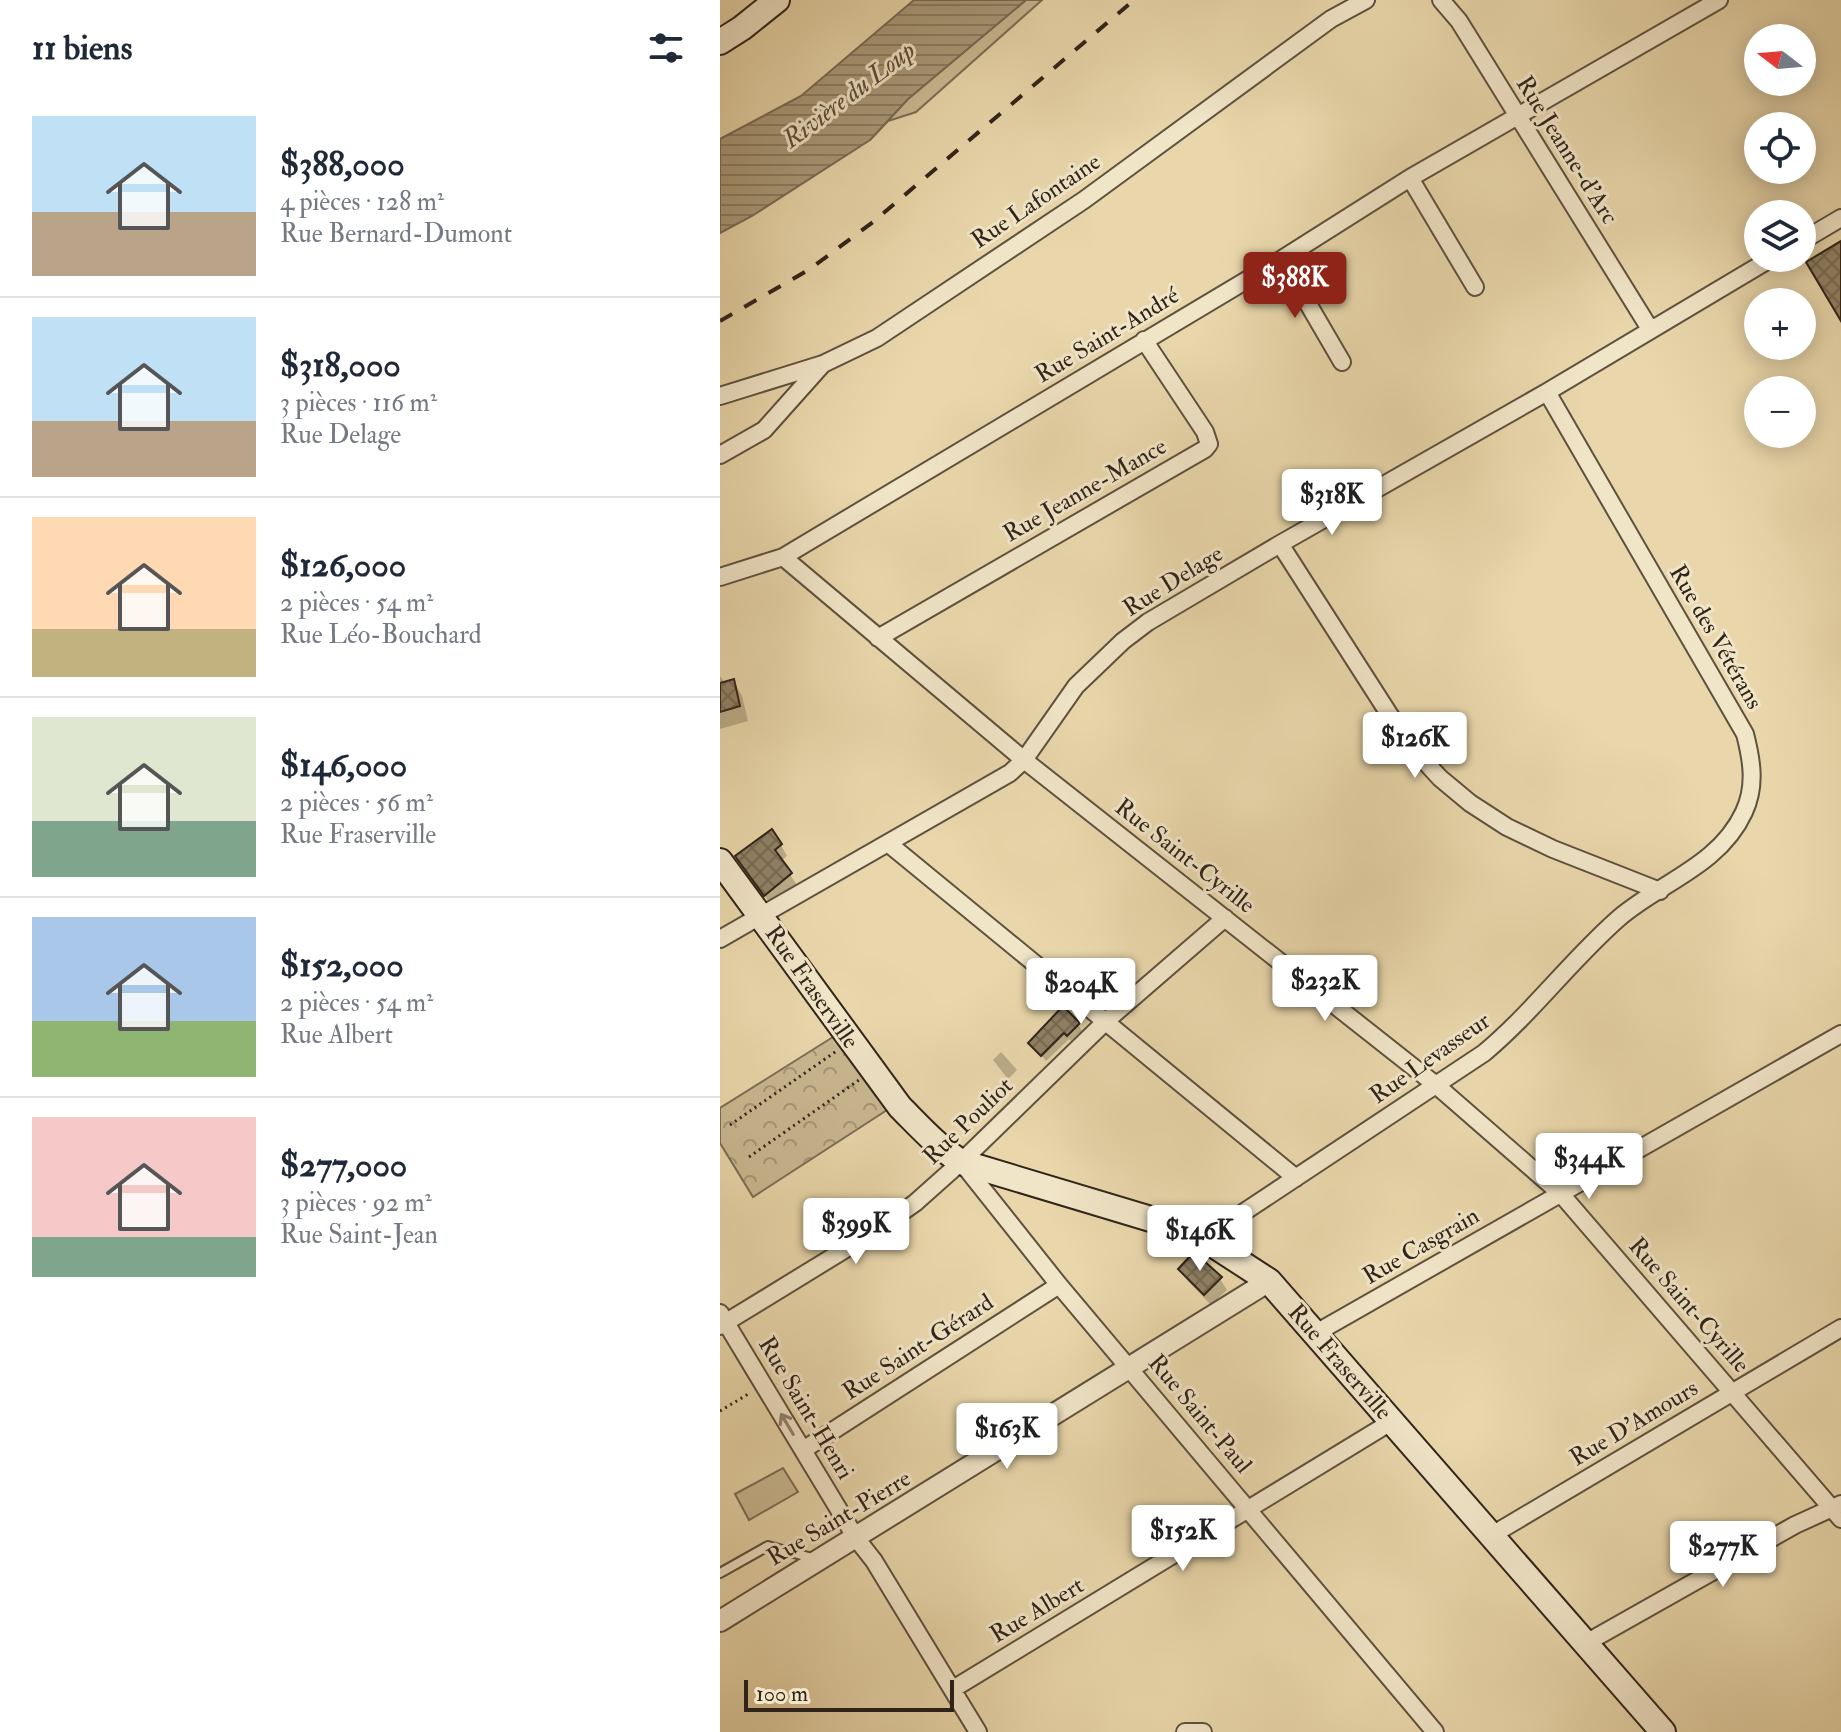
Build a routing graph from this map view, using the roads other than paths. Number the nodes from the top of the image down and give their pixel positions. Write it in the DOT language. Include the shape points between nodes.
graph roads {
  1 [pos="777,0"];
  2 [pos="1441,0"];
  3 [pos="1719,0"];
  4 [pos="1361,1"];
  5 [pos="720,42"];
  6 [pos="1520,117"];
  7 [pos="1410,178"];
  8 [pos="1841,218"];
  9 [pos="1816,233"];
  10 [pos="1282,259"];
  11 [pos="1748,272"];
  12 [pos="1475,287"];
  13 [pos="1650,329"];
  14 [pos="1144,340"];
  15 [pos="1342,362"];
  16 [pos="823,364"];
  17 [pos="1547,392"];
  18 [pos="720,396"];
  19 [pos="720,455"];
  20 [pos="1280,544"];
  21 [pos="783,557"];
  22 [pos="720,577"];
  23 [pos="878,638"];
  24 [pos="1024,760"];
  25 [pos="889,844"];
  26 [pos="720,861"];
  27 [pos="1660,891"];
  28 [pos="760,914"];
  29 [pos="1225,918"];
  30 [pos="720,939"];
  31 [pos="1106,1021"];
  32 [pos="1841,1034"];
  33 [pos="1436,1085"];
  34 [pos="961,1162"];
  35 [pos="1296,1178"];
  36 [pos="1561,1194"];
  37 [pos="1212,1244"];
  38 [pos="1269,1281"];
  39 [pos="1059,1285"];
  40 [pos="722,1320"];
  41 [pos="1841,1328"];
  42 [pos="1316,1333"];
  43 [pos="1130,1369"];
  44 [pos="1732,1392"];
  45 [pos="1391,1422"];
  46 [pos="803,1450"];
  47 [pos="1249,1510"];
  48 [pos="1838,1511"];
  49 [pos="1492,1535"];
  50 [pos="856,1538"];
  51 [pos="820,1560"];
  52 [pos="720,1573"];
  53 [pos="720,1621"];
  54 [pos="1586,1643"];
  55 [pos="953,1689"];
  56 [pos="978,1732"];
  57 [pos="1185,1732"];
  58 [pos="1203,1732"];
  59 [pos="1435,1732"];
  60 [pos="1663,1732"];
  1 -- 5 [label="main road"];
  2 -- 6 [label="street, Rue Jeanne-d'Arc"];
  3 -- 6 [label="street, Rue Saint-André"];
  4 -- 16 [label="street, Rue Lafontaine" via="1084,200 877,338"];
  6 -- 7 [label="street, Rue Saint-André"];
  6 -- 13 [label="street, Rue Jeanne-d'Arc"];
  7 -- 10 [label="street, Rue Saint-André"];
  7 -- 12 [label="street"];
  8 -- 9 [label="street"];
  10 -- 14 [label="street, Rue Saint-André"];
  10 -- 15 [label="street"];
  11 -- 13 [label="street, Rue Delage"];
  13 -- 17 [label="street, Rue Delage"];
  14 -- 21 [label="street, Rue Saint-André"];
  14 -- 23 [label="street, Rue Jeanne-Mance" via="1205,432 1205,449"];
  16 -- 18 [label="street, Rue Lafontaine"];
  16 -- 19 [label="street" via="764,430"];
  17 -- 20 [label="street, Rue Delage"];
  17 -- 27 [label="street, Rue des Vétérans" via="1745,734 1753,765 1744,812 1728,836 1704,862"];
  20 -- 24 [label="street, Rue Delage" via="1123,641 1076,686"];
  20 -- 27 [label="street" via="1407,742 1440,778 1507,827"];
  21 -- 22 [label="street, Rue Saint-André"];
  21 -- 23 [label="street, Rue Saint-Cyrille"];
  23 -- 24 [label="street, Rue Saint-Cyrille"];
  24 -- 25 [label="street, Rue Delage" via="995,784"];
  24 -- 29 [label="street, Rue Saint-Cyrille"];
  25 -- 28 [label="street, Rue Delage"];
  25 -- 31 [label="street"];
  26 -- 28 [label="main road, Rue Fraserville"];
  27 -- 33 [label="street, Rue Levasseur" via="1621,916 1512,1029"];
  28 -- 30 [label="street, Rue Delage"];
  28 -- 34 [label="main road, Rue Fraserville" via="900,1107"];
  29 -- 31 [label="street, Rue Pouliot"];
  29 -- 33 [label="street, Rue Saint-Cyrille"];
  31 -- 34 [label="street, Rue Pouliot"];
  31 -- 35 [label="street"];
  32 -- 36 [label="street, Rue Casgrain"];
  33 -- 35 [label="street, Rue Levasseur"];
  33 -- 36 [label="street, Rue Saint-Cyrille"];
  34 -- 37 [label="main road, Rue Fraserville" via="1174,1226"];
  34 -- 39 [label="street, Rue Saint-Paul"];
  34 -- 40 [label="street, Rue Pouliot" via="875,1231"];
  35 -- 37 [label="street, Rue Levasseur" via="1229,1222"];
  36 -- 42 [label="street, Rue Casgrain"];
  36 -- 44 [label="street, Rue Saint-Cyrille"];
  37 -- 38 [label="main road, Rue Fraserville"];
  38 -- 42 [label="main road, Rue Fraserville"];
  38 -- 43 [label="street, Rue Saint-Pierre"];
  39 -- 43 [label="street, Rue Saint-Paul"];
  39 -- 46 [label="street, Rue Saint-Gérard"];
  46 -- 40 [label="street, Rue Saint-Henri, one-way"];
  41 -- 44 [label="street, Rue D'Amours"];
  42 -- 45 [label="main road, Rue Fraserville"];
  43 -- 47 [label="street, Rue Saint-Paul"];
  43 -- 50 [label="street, Rue Saint-Pierre"];
  44 -- 48 [label="street, Rue Saint-Cyrille"];
  44 -- 49 [label="street, Rue D'Amours"];
  45 -- 47 [label="street, Rue Albert"];
  45 -- 49 [label="main road, Rue Fraserville"];
  46 -- 50 [label="street, Rue Saint-Henri"];
  47 -- 55 [label="street, Rue Albert"];
  47 -- 59 [label="street, Rue Saint-Paul"];
  48 -- 54 [label="street" via="1795,1525"];
  49 -- 54 [label="main road, Rue Fraserville"];
  50 -- 51 [label="street, Rue Saint-Pierre"];
  50 -- 55 [label="street, Rue Saint-Henri"];
  51 -- 52 [label="lane" via="768,1546"];
  51 -- 53 [label="street, Rue Saint-Pierre"];
  54 -- 60 [label="main road, Rue Fraserville"];
  55 -- 56 [label="street, Rue Saint-Henri"];
  57 -- 58 [label="street"];
}
